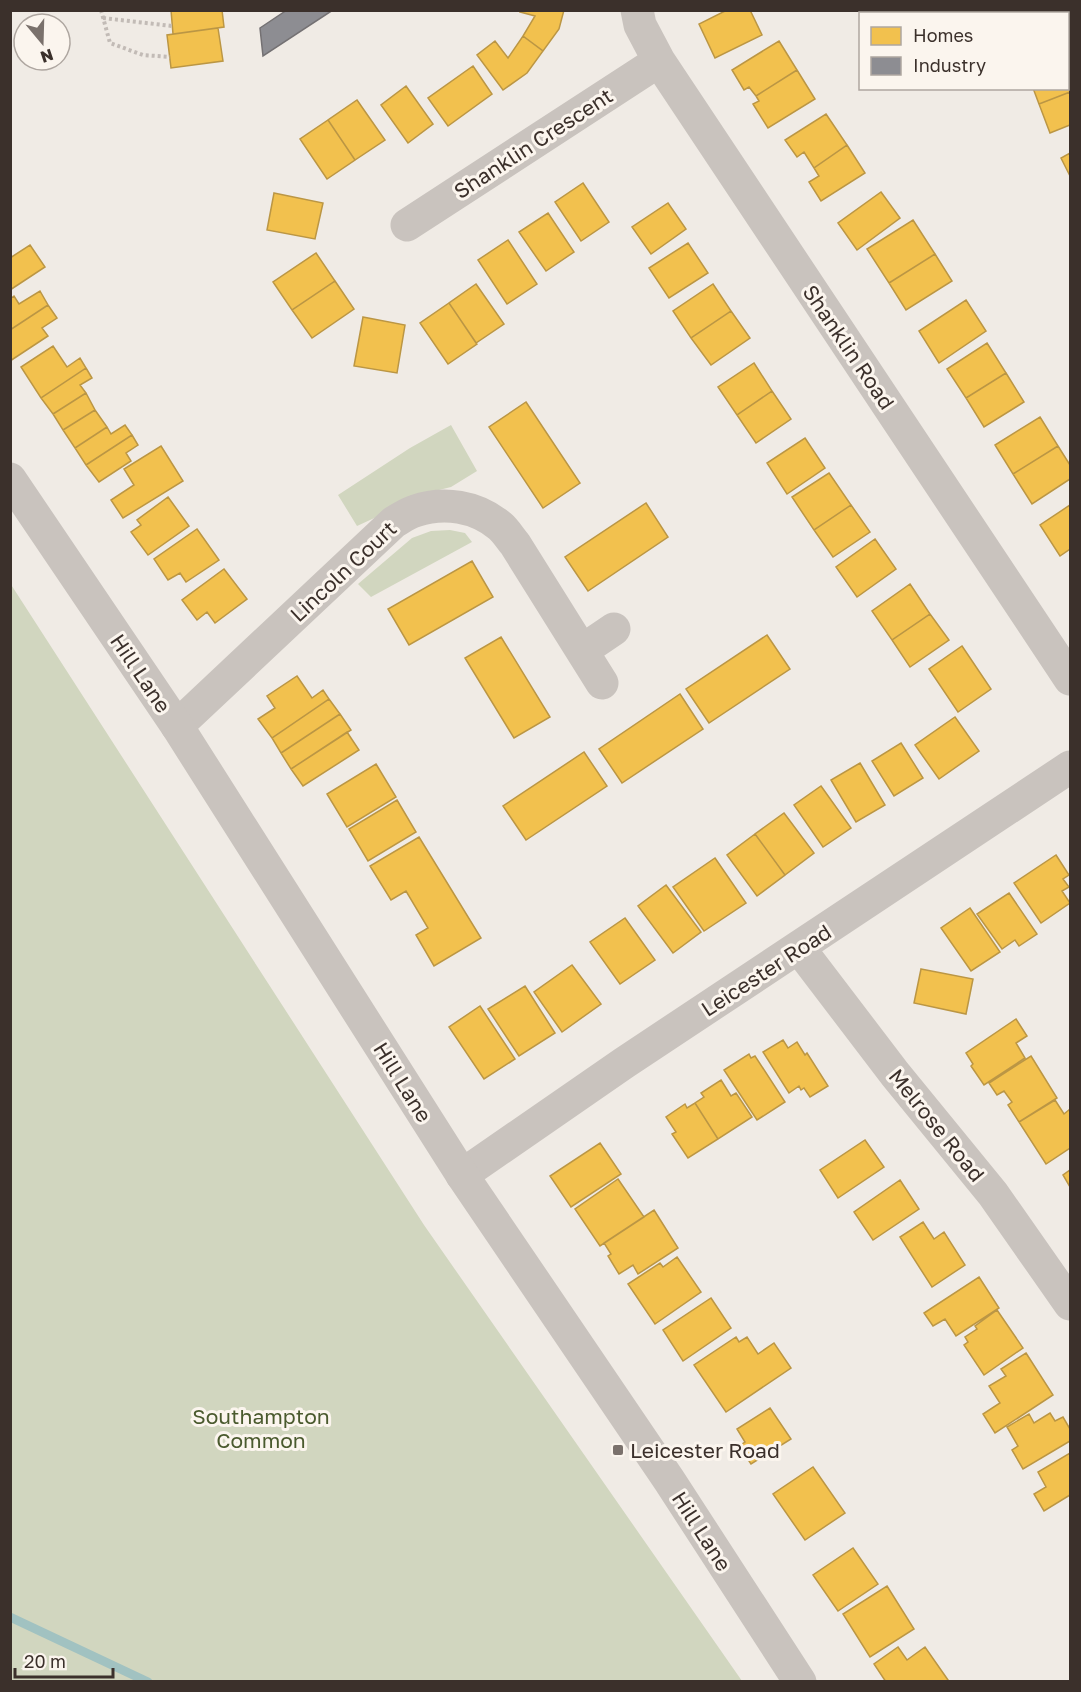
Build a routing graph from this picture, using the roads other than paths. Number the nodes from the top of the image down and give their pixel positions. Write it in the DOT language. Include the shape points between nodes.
graph roads {
  1 [pos="637,10"];
  2 [pos="659,61"];
  3 [pos="407,225"];
  4 [pos="10,479"];
  5 [pos="614,629"];
  6 [pos="583,650"];
  7 [pos="1071,679"];
  8 [pos="602,683"];
  9 [pos="177,726"];
  10 [pos="1071,767"];
  11 [pos="799,948"];
  12 [pos="462,1175"];
  13 [pos="1071,1304"];
  14 [pos="800,1682"];
  1 -- 2 [label="street, Shanklin Road" via="640,25"];
  2 -- 3 [label="street, Shanklin Crescent"];
  2 -- 7 [label="street, Shanklin Road"];
  4 -- 9 [label="street, Hill Lane"];
  5 -- 6 [label="street"];
  6 -- 8 [label="street, Lincoln Court"];
  6 -- 9 [label="street, Lincoln Court" via="501,527 480,512 461,506 425,508 394,522"];
  9 -- 12 [label="street, Hill Lane"];
  10 -- 11 [label="street, Leicester Road"];
  11 -- 12 [label="street, Leicester Road"];
  11 -- 13 [label="street, Melrose Road" via="993,1194"];
  12 -- 14 [label="street, Hill Lane" via="669,1480"];
}
